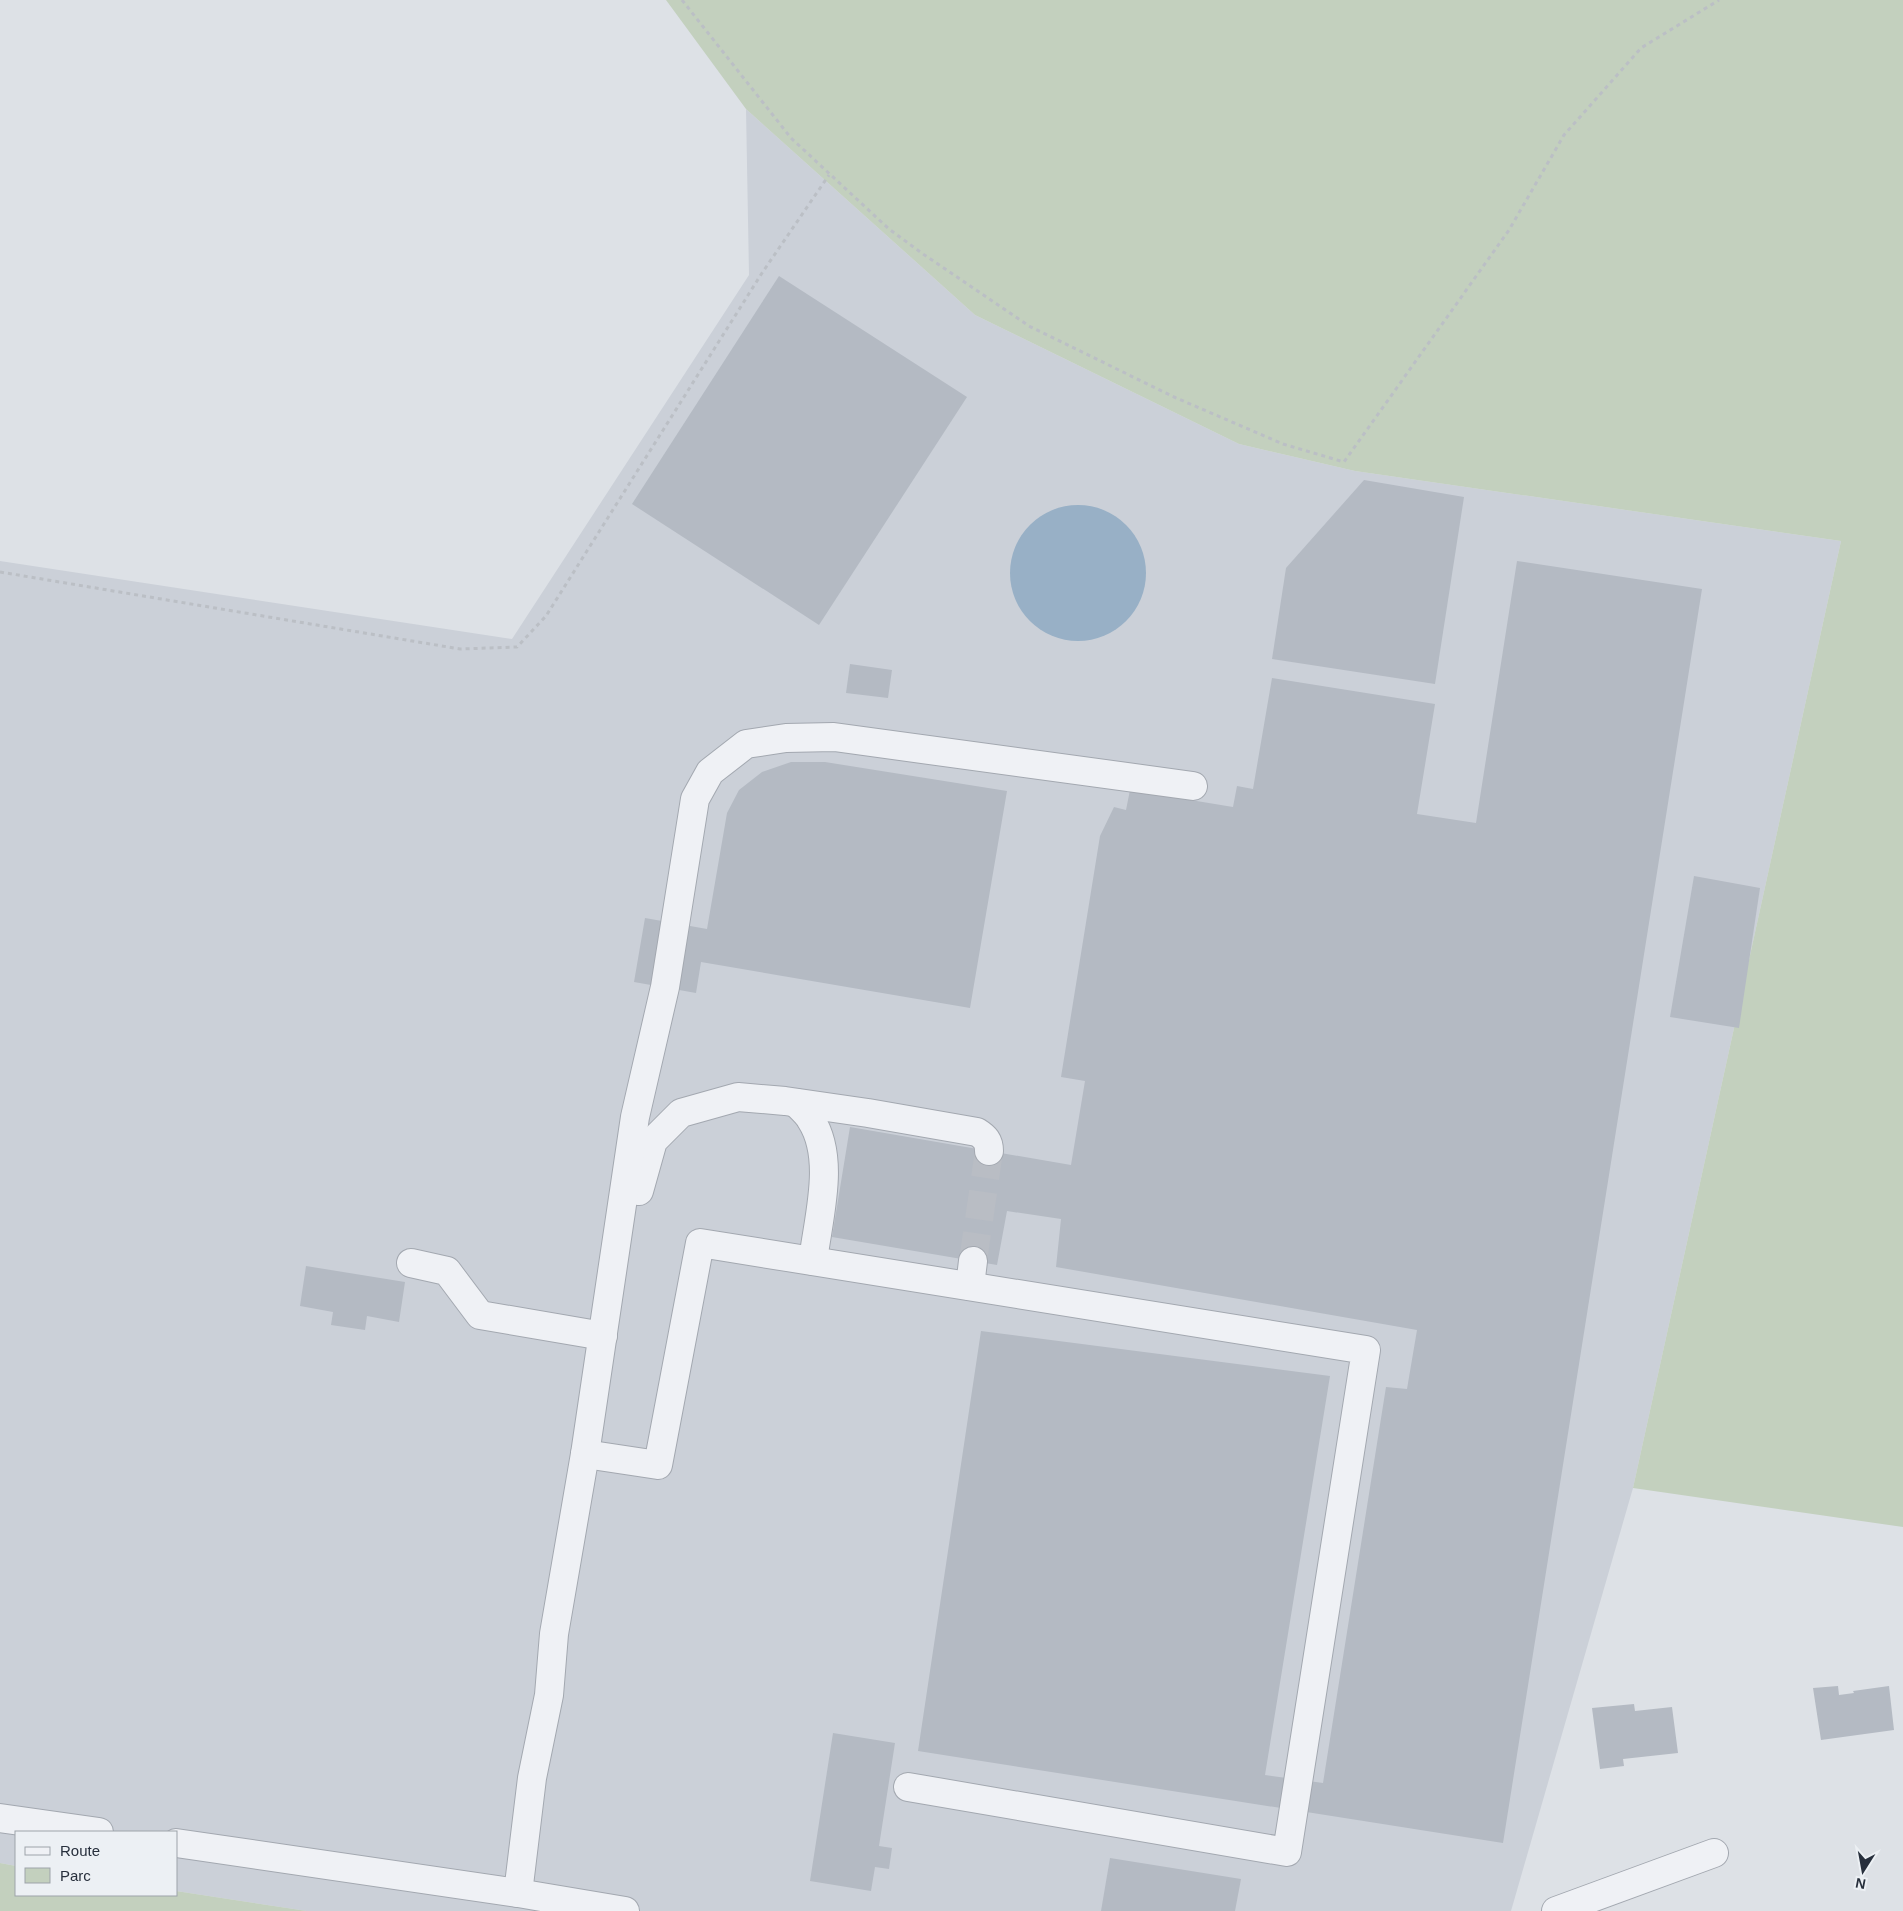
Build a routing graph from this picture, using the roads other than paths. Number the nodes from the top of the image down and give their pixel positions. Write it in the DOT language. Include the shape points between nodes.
graph roads {
  1 [pos="1192,786"];
  2 [pos="796,1103"];
  3 [pos="989,1151"];
  4 [pos="813,1261"];
  5 [pos="411,1263"];
  6 [pos="608,1298"];
  7 [pos="602,1336"];
  8 [pos="585,1454"];
  9 [pos="908,1788"];
  10 [pos="0,1818"];
  11 [pos="92,1831"];
  12 [pos="178,1843"];
  13 [pos="1714,1853"];
  14 [pos="518,1893"];
  15 [pos="625,1911"];
  16 [pos="1556,1911"];
  1 -- 6 [label="street" via="834,737 786,738 746,744 710,772 695,799 665,987 635,1117"];
  2 -- 3 [label="street" via="976,1132 985,1137"];
  2 -- 4 [label="street" via="815,1128 822,1145 825,1169"];
  2 -- 6 [label="street" via="738,1097 681,1113 653,1141"];
  4 -- 8 [label="street" via="700,1243 658,1465"];
  4 -- 9 [label="street" via="972,1274 1366,1350 1286,1852"];
  5 -- 7 [label="street" via="447,1271 480,1315"];
  6 -- 7 [label="street"];
  7 -- 8 [label="street"];
  8 -- 14 [label="street" via="554,1634 549,1695 532,1778"];
  10 -- 11 [label="street"];
  12 -- 14 [label="street"];
  13 -- 16 [label="street"];
  14 -- 15 [label="street"];
}
